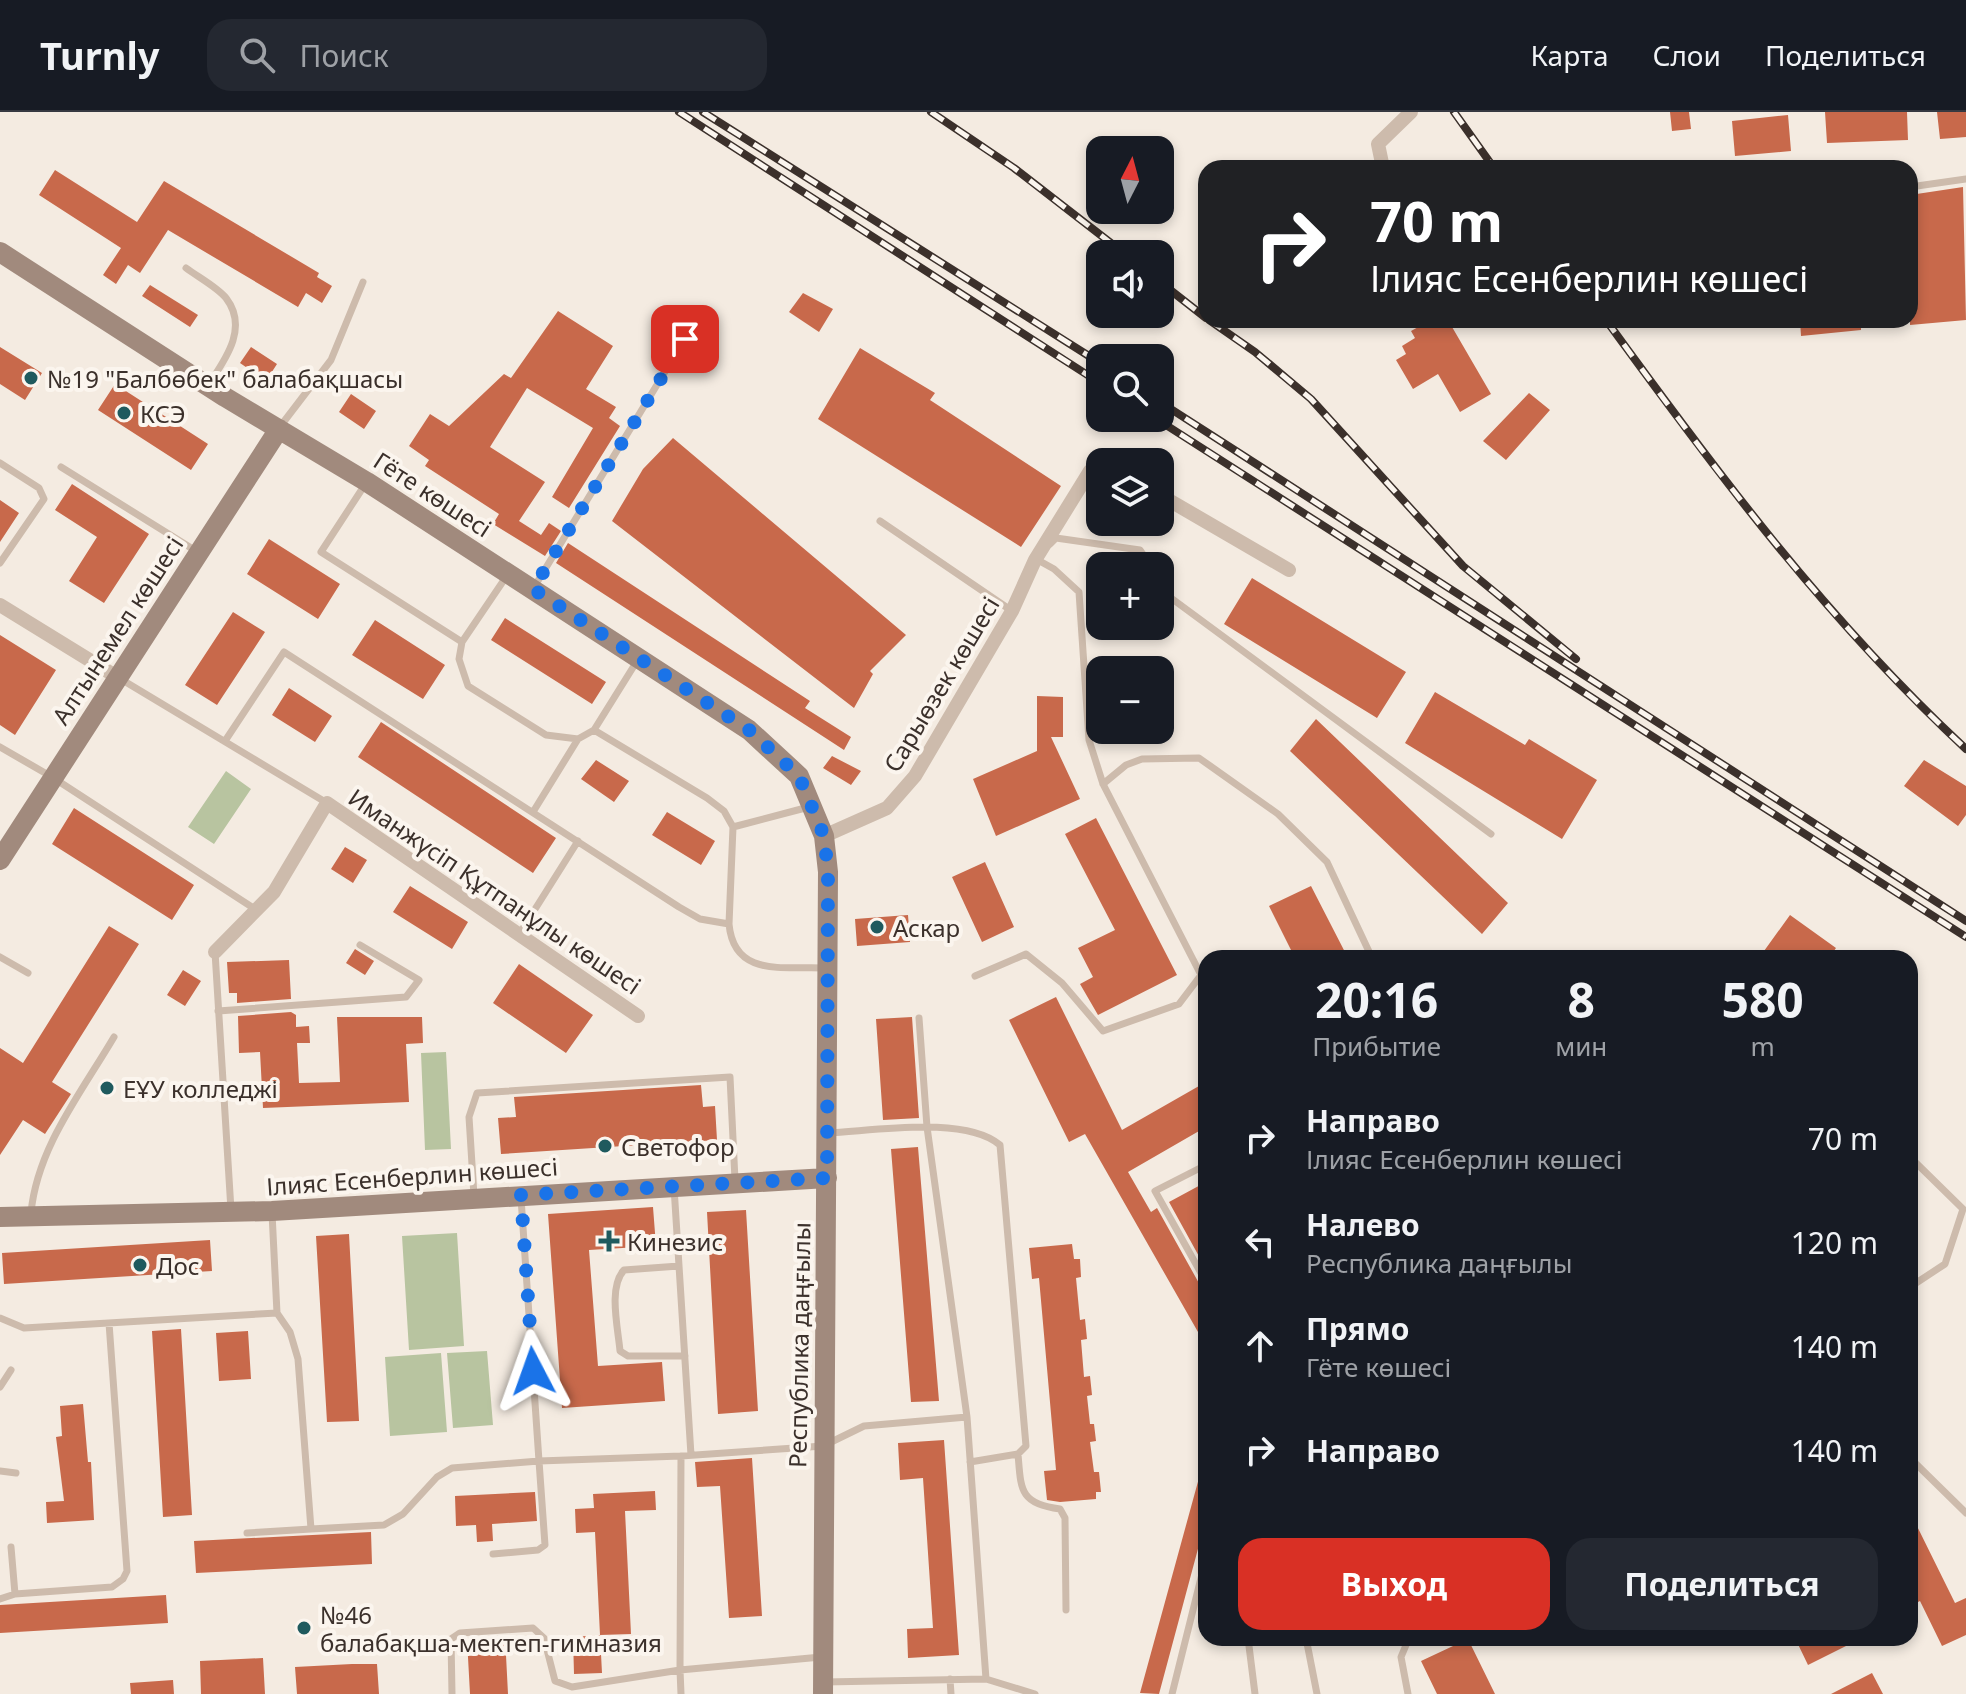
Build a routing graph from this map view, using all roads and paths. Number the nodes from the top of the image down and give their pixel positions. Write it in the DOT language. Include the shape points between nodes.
graph roads {
  1 [pos="1411,112"];
  2 [pos="1381,160"];
  3 [pos="1966,179"];
  4 [pos="1918,186"];
  5 [pos="0,252"];
  6 [pos="186,268"];
  7 [pos="363,282"];
  8 [pos="700,314"];
  9 [pos="208,386"];
  10 [pos="279,429"];
  11 [pos="0,463"];
  12 [pos="61,467"];
  13 [pos="1086,477"];
  14 [pos="367,482"];
  15 [pos="1174,503"];
  16 [pos="880,521"];
  17 [pos="198,552"];
  18 [pos="1141,552"];
  19 [pos="1035,560"];
  20 [pos="0,563"];
  21 [pos="1289,570"];
  22 [pos="509,574"];
  23 [pos="533,589"];
  24 [pos="1174,600"];
  25 [pos="0,605"];
  26 [pos="1012,611"];
  27 [pos="462,642"];
  28 [pos="640,657"];
  29 [pos="117,677"];
  30 [pos="594,730"];
  31 [pos="578,739"];
  32 [pos="225,741"];
  33 [pos="0,747"];
  34 [pos="52,777"];
  35 [pos="1103,784"];
  36 [pos="327,803"];
  37 [pos="815,806"];
  38 [pos="533,812"];
  39 [pos="733,827"];
  40 [pos="1491,834"];
  41 [pos="824,836"];
  42 [pos="578,841"];
  43 [pos="0,860"];
  44 [pos="255,909"];
  45 [pos="729,924"];
  46 [pos="518,936"];
  47 [pos="360,945"];
  48 [pos="1368,950"];
  49 [pos="215,952"];
  50 [pos="0,957"];
  51 [pos="825,968"];
  52 [pos="1198,969"];
  53 [pos="28,973"];
  54 [pos="975,976"];
  55 [pos="1198,979"];
  56 [pos="218,1011"];
  57 [pos="638,1016"];
  58 [pos="919,1018"];
  59 [pos="114,1037"];
  60 [pos="927,1127"];
  61 [pos="827,1133"];
  62 [pos="1918,1165"];
  63 [pos="1198,1169"];
  64 [pos="827,1178"];
  65 [pos="735,1182"];
  66 [pos="674,1185"];
  67 [pos="521,1195"];
  68 [pos="474,1198"];
  69 [pos="272,1211"];
  70 [pos="231,1212"];
  71 [pos="31,1216"];
  72 [pos="0,1217"];
  73 [pos="679,1266"];
  74 [pos="1198,1268"];
  75 [pos="1918,1282"];
  76 [pos="277,1313"];
  77 [pos="0,1318"];
  78 [pos="109,1323"];
  79 [pos="685,1356"];
  80 [pos="11,1370"];
  81 [pos="0,1387"];
  82 [pos="967,1417"];
  83 [pos="823,1446"];
  84 [pos="1018,1454"];
  85 [pos="691,1455"];
  86 [pos="681,1456"];
  87 [pos="539,1461"];
  88 [pos="970,1462"];
  89 [pos="1918,1466"];
  90 [pos="0,1471"];
  91 [pos="16,1473"];
  92 [pos="1966,1513"];
  93 [pos="311,1529"];
  94 [pos="247,1533"];
  95 [pos="11,1547"];
  96 [pos="493,1554"];
  97 [pos="1198,1590"];
  98 [pos="15,1594"];
  99 [pos="0,1599"];
  100 [pos="1066,1610"];
  101 [pos="1249,1646"];
  102 [pos="1308,1646"];
  103 [pos="1406,1646"];
  104 [pos="823,1657"];
  105 [pos="680,1670"];
  106 [pos="950,1679"];
  107 [pos="986,1679"];
  108 [pos="823,1688"];
  109 [pos="452,1694"];
  110 [pos="681,1694"];
  111 [pos="951,1694"];
  112 [pos="1035,1694"];
  113 [pos="1172,1694"];
  114 [pos="1255,1694"];
  115 [pos="1317,1694"];
  116 [pos="1408,1694"];
  1 -- 2 [label="street" via="1378,144"];
  3 -- 4 [label="lane"];
  5 -- 9 [label="main road, Гёте көшесі"];
  6 -- 9 [label="lane" via="226,298 236,324 231,350"];
  7 -- 10 [label="lane" via="331,360"];
  8 -- 23 [label="lane"];
  9 -- 10 [label="main road, Гёте көшесі"];
  10 -- 14 [label="main road, Гёте көшесі"];
  10 -- 17 [label="main road, Алтынемел көшесі"];
  11 -- 20 [label="lane" via="39,488 44,499"];
  12 -- 17 [label="lane"];
  13 -- 19 [label="street, Сарыөзек көшесі"];
  14 -- 22 [label="main road, Гёте көшесі"];
  14 -- 27 [label="lane" via="321,552"];
  15 -- 21 [label="street"];
  16 -- 26 [label="lane"];
  17 -- 29 [label="main road, Алтынемел көшесі"];
  18 -- 19 [label="lane" via="1056,538"];
  19 -- 26 [label="street, Сарыөзек көшесі"];
  19 -- 35 [label="lane" via="1079,592 1089,740"];
  22 -- 23 [label="main road, Гёте көшесі"];
  22 -- 27 [label="lane"];
  23 -- 28 [label="main road, Гёте көшесі"];
  24 -- 40 [label="lane"];
  25 -- 29 [label="street"];
  26 -- 41 [label="street, Сарыөзек көшесі" via="915,776 887,808"];
  27 -- 31 [label="lane" via="459,659 468,686 546,735"];
  28 -- 30 [label="lane"];
  28 -- 37 [label="main road, Гёте көшесі" via="749,730 799,776"];
  29 -- 32 [label="lane"];
  29 -- 34 [label="main road, Алтынемел көшесі"];
  30 -- 31 [label="lane"];
  30 -- 39 [label="lane" via="707,798"];
  31 -- 38 [label="lane"];
  32 -- 36 [label="lane"];
  32 -- 38 [label="lane" via="284,652"];
  33 -- 34 [label="lane"];
  34 -- 43 [label="main road, Алтынемел көшесі"];
  34 -- 44 [label="lane"];
  35 -- 48 [label="lane" via="1142,759 1199,758 1278,814 1327,862"];
  35 -- 52 [label="lane"];
  36 -- 44 [label="street" via="274,892"];
  36 -- 46 [label="street, Иманжүсіп Құтпанұлы көшесі"];
  37 -- 39 [label="lane"];
  37 -- 41 [label="main road, Республика даңғылы"];
  38 -- 42 [label="lane"];
  39 -- 45 [label="lane"];
  41 -- 51 [label="main road, Республика даңғылы"];
  42 -- 45 [label="lane" via="700,919"];
  42 -- 46 [label="lane"];
  44 -- 49 [label="street"];
  45 -- 51 [label="lane" via="738,955 753,965"];
  46 -- 57 [label="street, Иманжүсіп Құтпанұлы көшесі"];
  47 -- 56 [label="lane" via="419,980 406,997"];
  49 -- 56 [label="lane"];
  50 -- 53 [label="lane"];
  51 -- 61 [label="main road, Республика даңғылы"];
  54 -- 55 [label="lane" via="1026,954 1062,983 1103,1031 1179,1004"];
  56 -- 70 [label="lane"];
  58 -- 60 [label="lane"];
  59 -- 71 [label="lane" via="48,1149 34,1187"];
  60 -- 61 [label="lane"];
  60 -- 82 [label="lane"];
  60 -- 84 [label="lane" via="988,1135 1000,1145 1026,1446"];
  61 -- 64 [label="main road, Республика даңғылы"];
  62 -- 75 [label="lane" via="1963,1209 1945,1264"];
  63 -- 74 [label="lane" via="1155,1191"];
  64 -- 65 [label="main road, Ілияс Есенберлин көшесі"];
  64 -- 83 [label="main road, Республика даңғылы"];
  65 -- 66 [label="main road, Ілияс Есенберлин көшесі"];
  65 -- 68 [label="lane" via="730,1077 477,1093 469,1117"];
  66 -- 67 [label="main road, Ілияс Есенберлин көшесі"];
  66 -- 73 [label="lane"];
  67 -- 68 [label="main road, Ілияс Есенберлин көшесі"];
  67 -- 87 [label="lane"];
  68 -- 69 [label="main road, Ілияс Есенберлин көшесі"];
  69 -- 70 [label="main road, Ілияс Есенберлин көшесі"];
  69 -- 76 [label="lane"];
  70 -- 71 [label="main road, Ілияс Есенберлин көшесі"];
  71 -- 72 [label="main road, Ілияс Есенберлин көшесі"];
  73 -- 79 [label="lane"];
  73 -- 79 [label="lane" via="620,1274 620,1351 628,1356"];
  76 -- 78 [label="lane"];
  76 -- 93 [label="lane" via="298,1359"];
  77 -- 78 [label="lane" via="24,1328"];
  78 -- 98 [label="lane" via="127,1571 112,1587"];
  79 -- 85 [label="lane"];
  80 -- 81 [label="lane"];
  82 -- 83 [label="lane" via="864,1426"];
  82 -- 88 [label="lane"];
  83 -- 85 [label="lane"];
  83 -- 104 [label="main road, Республика даңғылы"];
  84 -- 88 [label="lane"];
  84 -- 100 [label="lane" via="1022,1491 1044,1507 1060,1509 1065,1518"];
  85 -- 86 [label="lane"];
  86 -- 87 [label="lane"];
  86 -- 105 [label="lane"];
  87 -- 93 [label="lane" via="452,1468 384,1525"];
  87 -- 96 [label="lane" via="545,1545"];
  88 -- 107 [label="lane"];
  89 -- 92 [label="lane"];
  90 -- 91 [label="lane"];
  93 -- 94 [label="lane"];
  95 -- 98 [label="lane"];
  97 -- 113 [label="lane"];
  98 -- 99 [label="lane"];
  101 -- 114 [label="lane"];
  102 -- 115 [label="lane"];
  103 -- 116 [label="lane" via="1401,1657"];
  104 -- 105 [label="lane"];
  104 -- 108 [label="main road, Республика даңғылы"];
  105 -- 109 [label="lane" via="572,1687 555,1681 544,1638 533,1628 460,1633 451,1639 449,1654"];
  105 -- 110 [label="lane"];
  106 -- 107 [label="lane"];
  106 -- 108 [label="lane"];
  106 -- 111 [label="lane"];
  107 -- 112 [label="lane"];
}
